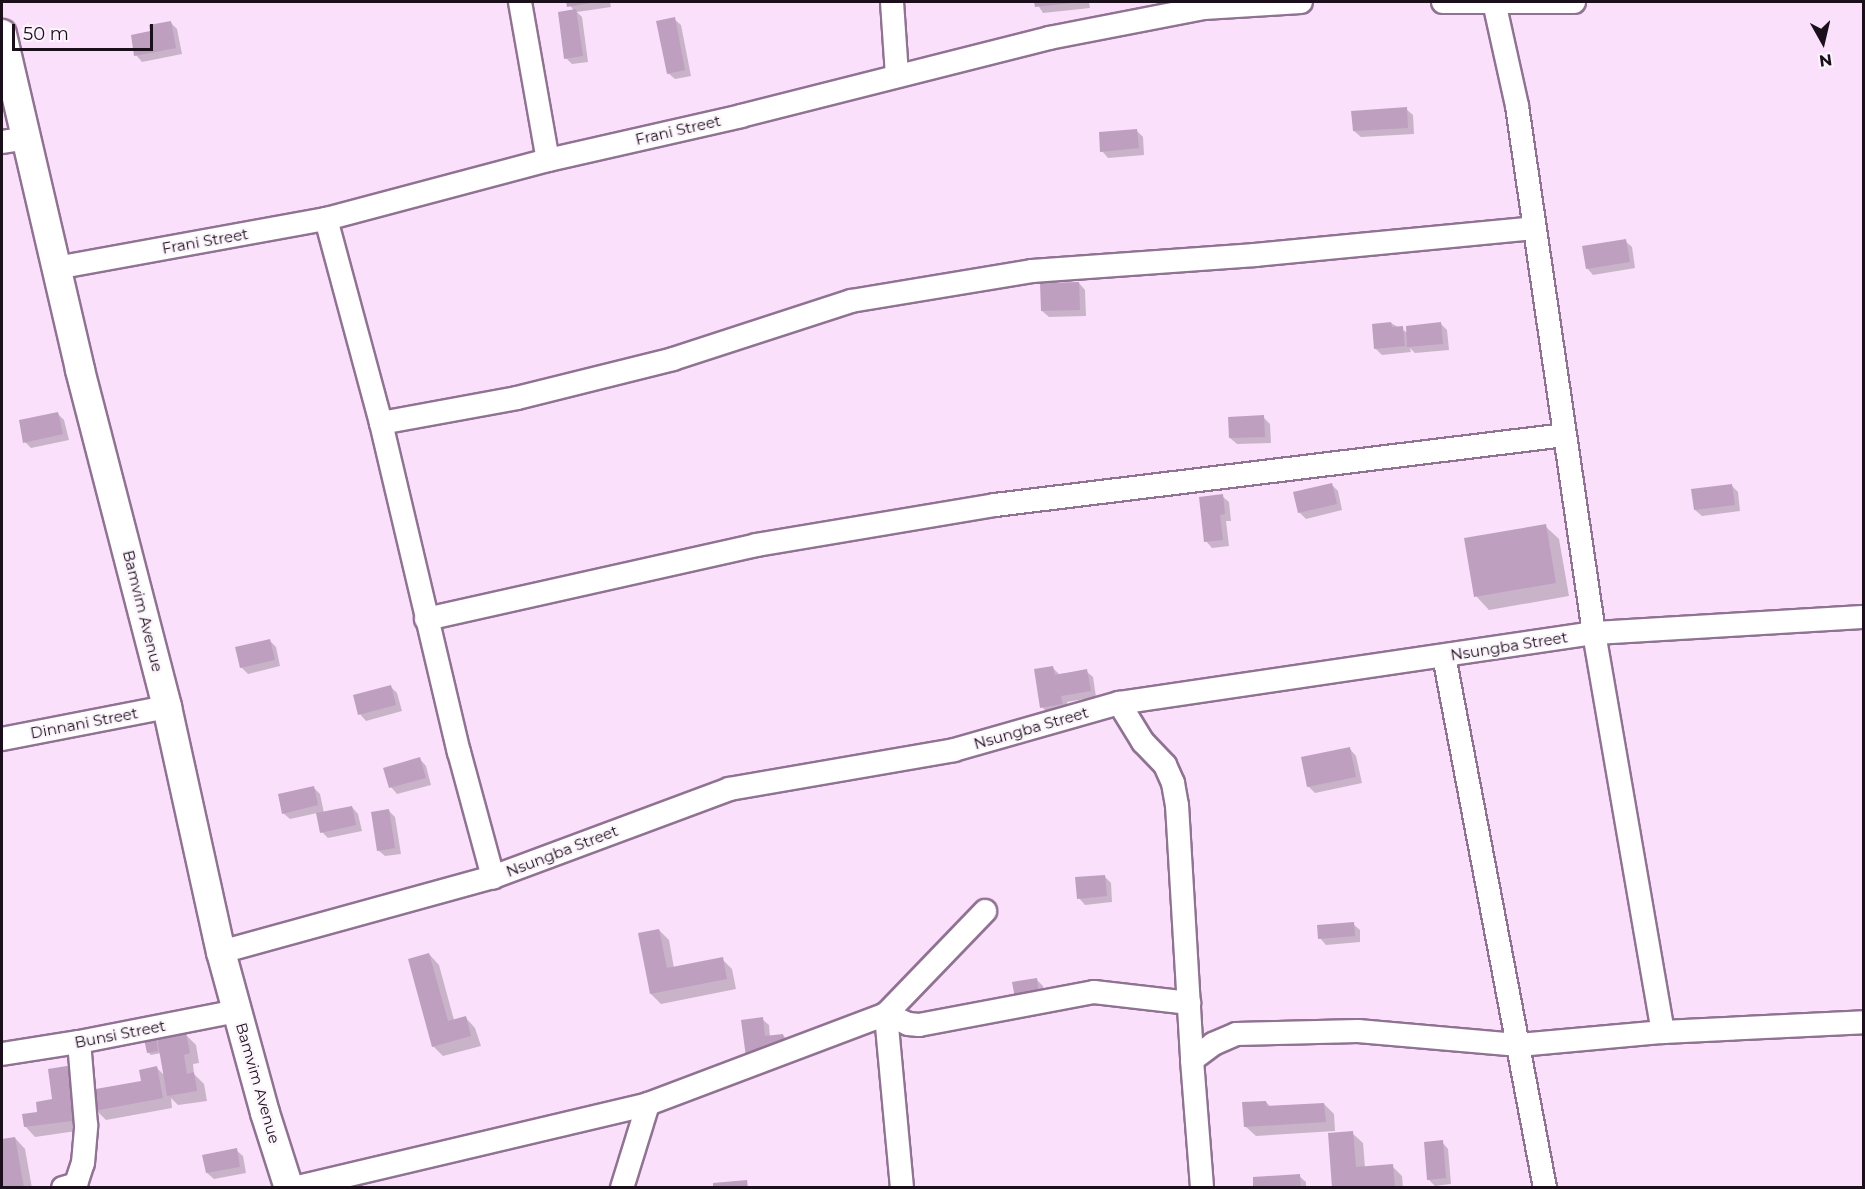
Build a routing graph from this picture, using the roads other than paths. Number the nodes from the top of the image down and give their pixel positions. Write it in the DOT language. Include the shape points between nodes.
graph roads {
  1 [pos="520,2"];
  2 [pos="892,2"];
  3 [pos="1301,2"];
  4 [pos="1443,2"];
  5 [pos="1494,2"];
  6 [pos="1574,2"];
  7 [pos="2,34"];
  8 [pos="897,76"];
  9 [pos="14,140"];
  10 [pos="548,160"];
  11 [pos="326,219"];
  12 [pos="1534,228"];
  13 [pos="57,268"];
  14 [pos="381,423"];
  15 [pos="1565,435"];
  16 [pos="1863,617"];
  17 [pos="426,619"];
  18 [pos="1594,633"];
  19 [pos="1444,656"];
  20 [pos="1119,703"];
  21 [pos="167,707"];
  22 [pos="2,739"];
  23 [pos="493,877"];
  24 [pos="985,911"];
  25 [pos="221,952"];
  26 [pos="1189,1003"];
  27 [pos="237,1011"];
  28 [pos="886,1014"];
  29 [pos="1863,1022"];
  30 [pos="1663,1032"];
  31 [pos="79,1042"];
  32 [pos="1519,1045"];
  33 [pos="2,1054"];
  34 [pos="1192,1060"];
  35 [pos="648,1104"];
  36 [pos="63,1188"];
  37 [pos="289,1188"];
  38 [pos="294,1188"];
  39 [pos="622,1188"];
  40 [pos="902,1188"];
  41 [pos="1202,1188"];
  42 [pos="1545,1188"];
  1 -- 10 [label="street"];
  2 -- 8 [label="street"];
  3 -- 8 [label="street, Frani Street" via="1204,8 1049,38"];
  4 -- 5 [label="street"];
  5 -- 6 [label="street"];
  5 -- 12 [label="street" via="1517,106"];
  7 -- 9 [label="street, Bamvim Avenue"];
  8 -- 10 [label="street, Frani Street"];
  9 -- 13 [label="street, Bamvim Avenue"];
  10 -- 11 [label="street, Frani Street"];
  11 -- 13 [label="street, Frani Street"];
  11 -- 14 [label="street"];
  12 -- 14 [label="street" via="1255,255 1032,271 851,301 673,359 517,398"];
  12 -- 15 [label="street"];
  13 -- 21 [label="street, Bamvim Avenue"];
  14 -- 17 [label="street"];
  15 -- 17 [label="street" via="995,505 756,544"];
  15 -- 18 [label="street"];
  16 -- 18 [label="street, Nsungba Street"];
  17 -- 23 [label="street"];
  18 -- 19 [label="street, Nsungba Street"];
  18 -- 30 [label="street"];
  19 -- 20 [label="street, Nsungba Street"];
  19 -- 32 [label="street"];
  20 -- 23 [label="street, Nsungba Street" via="954,750 729,789"];
  20 -- 26 [label="street" via="1143,742 1165,765 1173,783"];
  21 -- 22 [label="street, Dinnani Street"];
  21 -- 25 [label="street, Bamvim Avenue"];
  23 -- 25 [label="street, Nsungba Street"];
  24 -- 28 [label="street"];
  25 -- 27 [label="street, Bamvim Avenue"];
  26 -- 28 [label="street" via="1094,992 919,1025"];
  26 -- 34 [label="street"];
  27 -- 31 [label="street, Bunsi Street"];
  27 -- 37 [label="street, Bamvim Avenue"];
  28 -- 35 [label="street"];
  28 -- 40 [label="street"];
  29 -- 30 [label="street"];
  30 -- 32 [label="street"];
  31 -- 33 [label="street, Bunsi Street"];
  31 -- 36 [label="street" via="86,1125 83,1163 76,1184"];
  32 -- 34 [label="street" via="1358,1031 1236,1034 1213,1044"];
  32 -- 42 [label="street"];
  34 -- 41 [label="street"];
  35 -- 38 [label="street"];
  35 -- 39 [label="street"];
}
